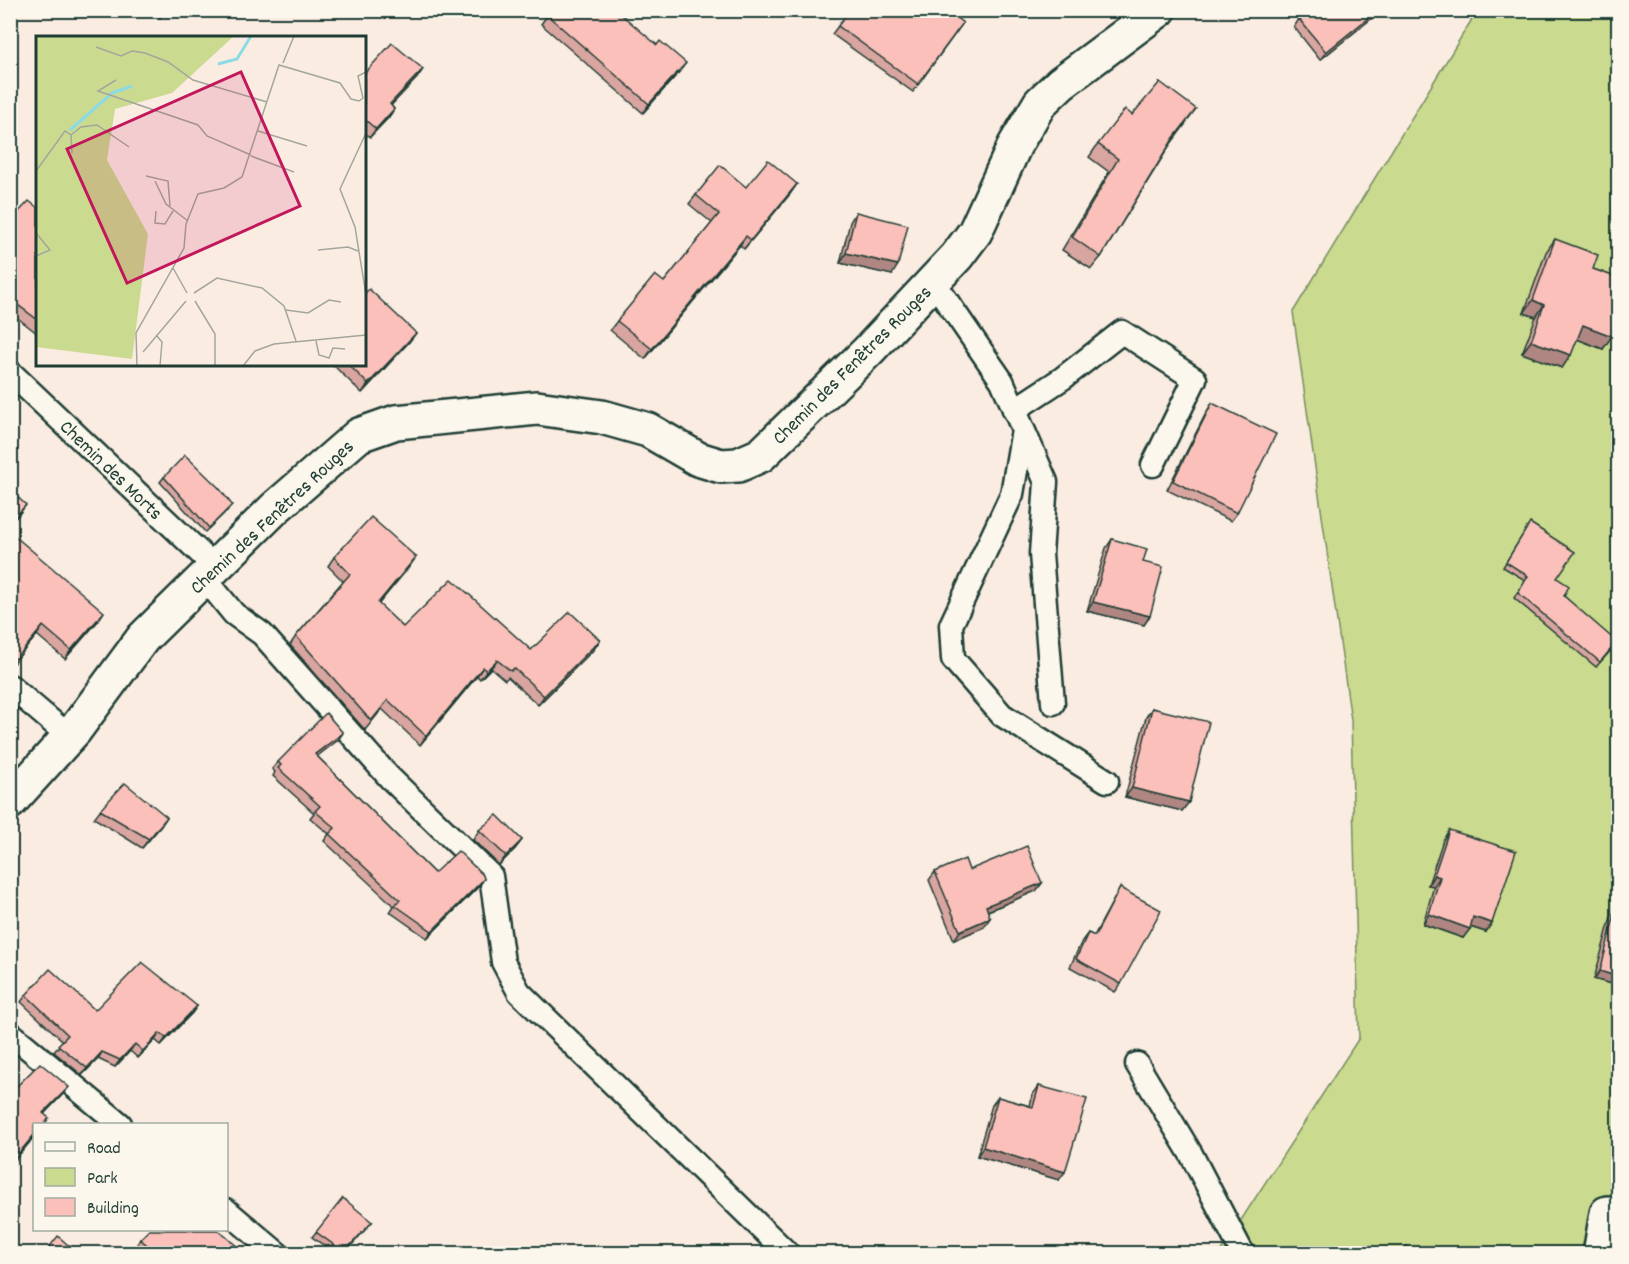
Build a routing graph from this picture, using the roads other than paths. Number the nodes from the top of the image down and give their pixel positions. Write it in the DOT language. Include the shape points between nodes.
graph roads {
  1 [pos="1160,10"];
  2 [pos="933,281"];
  3 [pos="10,372"];
  4 [pos="1019,420"];
  5 [pos="1154,465"];
  6 [pos="209,571"];
  7 [pos="10,686"];
  8 [pos="1053,703"];
  9 [pos="70,737"];
  10 [pos="1107,781"];
  11 [pos="10,802"];
  12 [pos="10,1033"];
  13 [pos="1137,1065"];
  14 [pos="118,1123"];
  15 [pos="228,1212"];
  16 [pos="1607,1213"];
  17 [pos="278,1254"];
  18 [pos="788,1254"];
  19 [pos="1244,1254"];
  20 [pos="1600,1254"];
  1 -- 2 [label="street, Chemin des Fenêtres Rouges" via="1061,82 1040,103 1015,145 975,232"];
  2 -- 4 [label="lane" via="1002,381"];
  2 -- 6 [label="street, Chemin des Fenêtres Rouges" via="804,415 761,455 738,465 721,466 698,459 648,430 602,417 537,408 396,422 359,435"];
  3 -- 6 [label="lane, Chemin des Morts"];
  4 -- 5 [label="lane" via="1063,378 1122,332 1195,379"];
  4 -- 8 [label="lane" via="1046,482 1041,554"];
  4 -- 10 [label="lane" via="1012,494 951,625 953,659 1002,715"];
  6 -- 9 [label="street, Chemin des Fenêtres Rouges" via="142,638"];
  6 -- 18 [label="lane, Chemin des Morts" via="234,614 262,634 389,777 490,876 503,962 519,992"];
  7 -- 9 [label="lane"];
  9 -- 11 [label="street, Chemin des Fenêtres Rouges"];
  12 -- 14 [label="lane"];
  13 -- 19 [label="lane" via="1191,1154"];
  15 -- 17 [label="lane"];
  16 -- 20 [label="street"];
}
